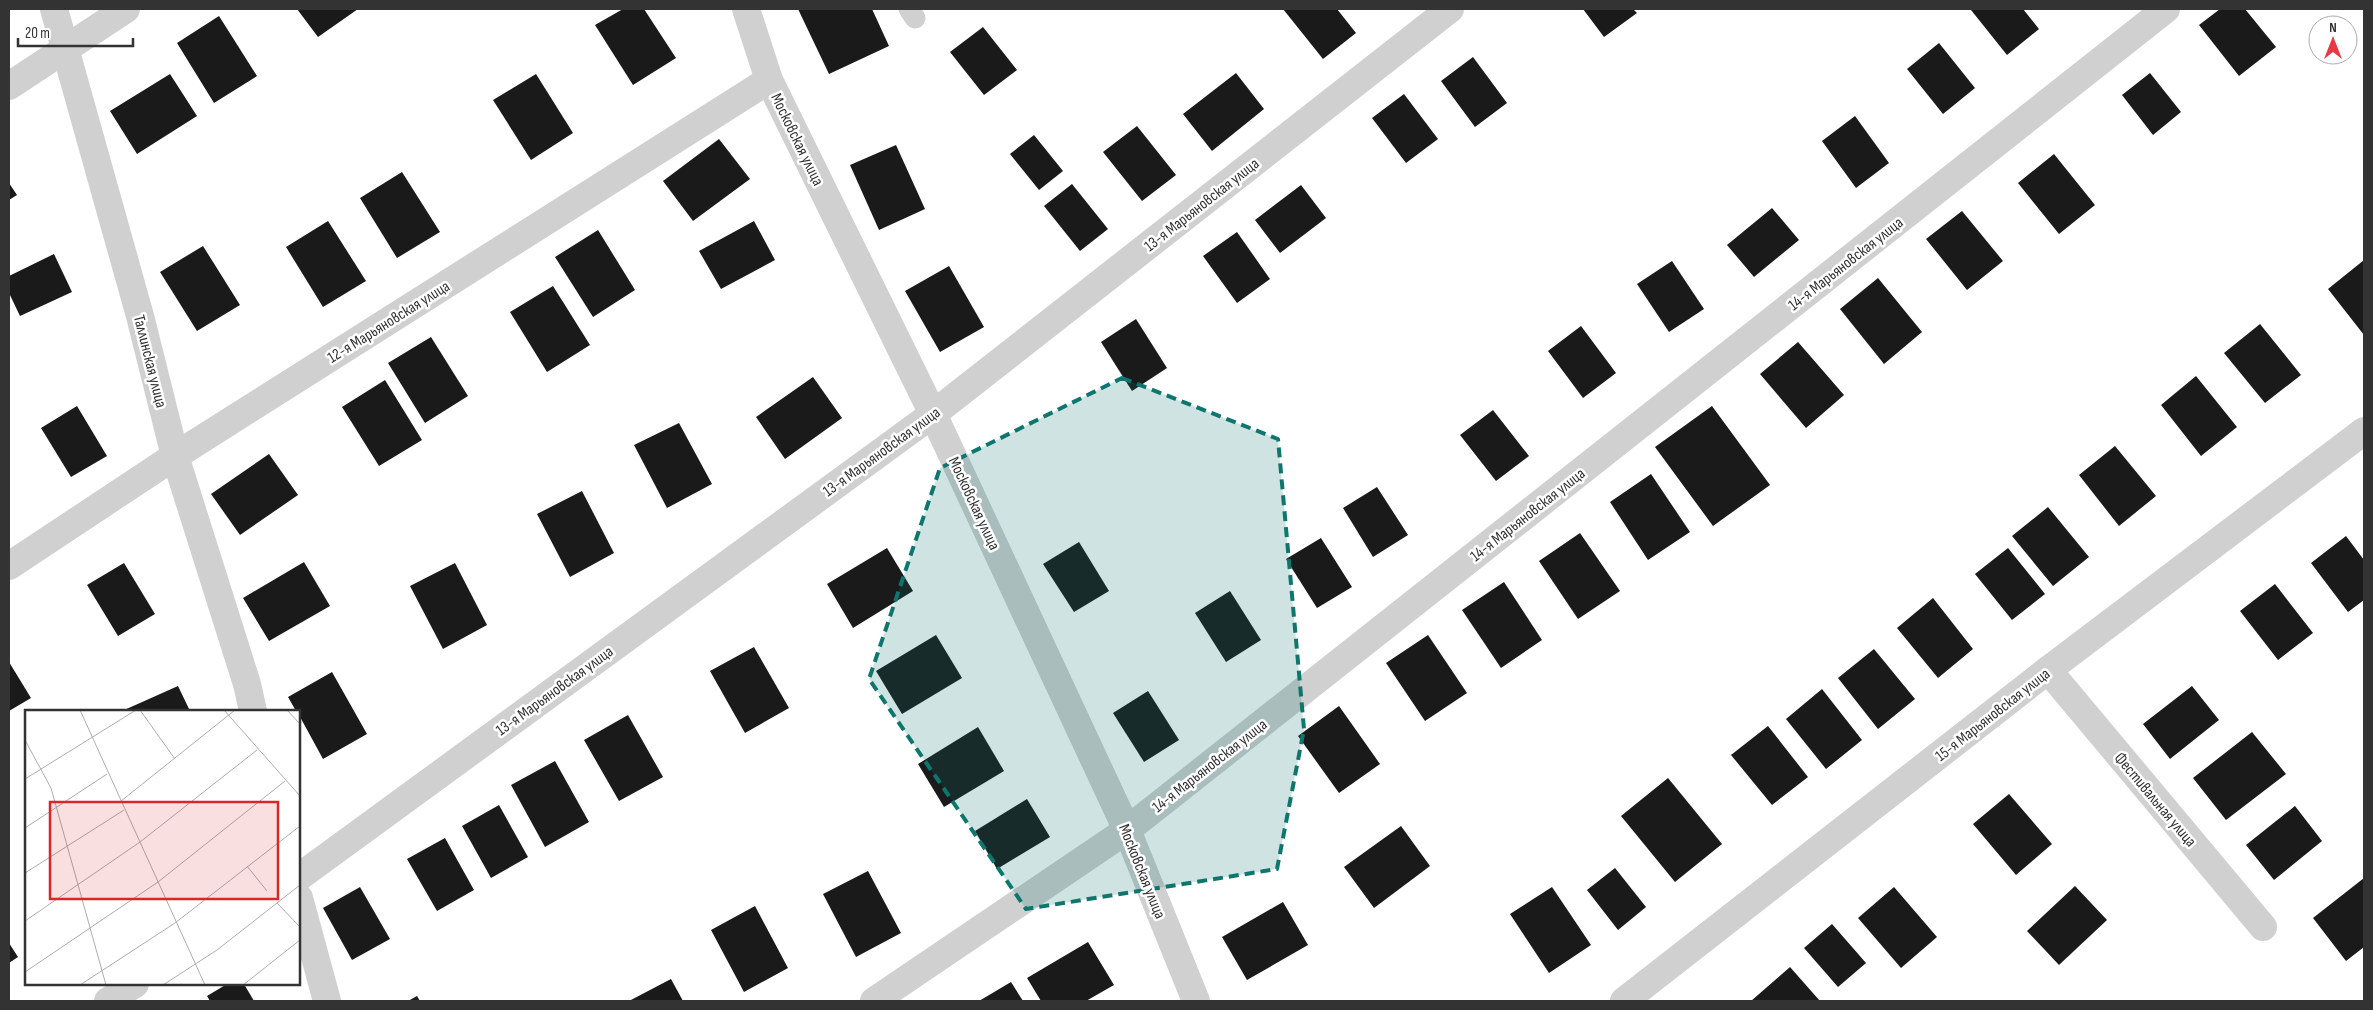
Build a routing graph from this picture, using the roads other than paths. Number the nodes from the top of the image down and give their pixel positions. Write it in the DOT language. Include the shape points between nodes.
graph roads {
  1 [pos="54,9"];
  2 [pos="126,9"];
  3 [pos="746,9"];
  4 [pos="1450,9"];
  5 [pos="2166,9"];
  6 [pos="66,48"];
  7 [pos="769,80"];
  8 [pos="9,86"];
  9 [pos="933,414"];
  10 [pos="2364,431"];
  11 [pos="175,456"];
  12 [pos="9,566"];
  13 [pos="2048,670"];
  14 [pos="254,710"];
  15 [pos="1126,830"];
  16 [pos="300,876"];
  17 [pos="300,902"];
  18 [pos="2263,927"];
  19 [pos="133,985"];
  20 [pos="108,1001"];
  21 [pos="327,1001"];
  22 [pos="874,1001"];
  23 [pos="1196,1001"];
  24 [pos="1624,1001"];
  1 -- 6 [label="street, Таллинская улица"];
  2 -- 6 [label="street"];
  3 -- 7 [label="street, Московская улица"];
  4 -- 9 [label="street, 13-я Марьяновская улица"];
  5 -- 15 [label="street, 14-я Марьяновская улица"];
  6 -- 8 [label="street"];
  6 -- 11 [label="street, Таллинская улица"];
  7 -- 9 [label="street, Московская улица"];
  7 -- 11 [label="street, 12-я Марьяновская улица"];
  9 -- 15 [label="street, Московская улица"];
  9 -- 16 [label="street, 13-я Марьяновская улица"];
  10 -- 13 [label="street, 15-я Марьяновская улица"];
  11 -- 12 [label="street, 12-я Марьяновская улица"];
  11 -- 14 [label="street, Таллинская улица"];
  13 -- 18 [label="street, Фестивальная улица"];
  13 -- 24 [label="street, 15-я Марьяновская улица"];
  15 -- 22 [label="street, 14-я Марьяновская улица"];
  15 -- 23 [label="street, Московская улица"];
  17 -- 21 [label="street"];
  19 -- 20 [label="street"];
}
